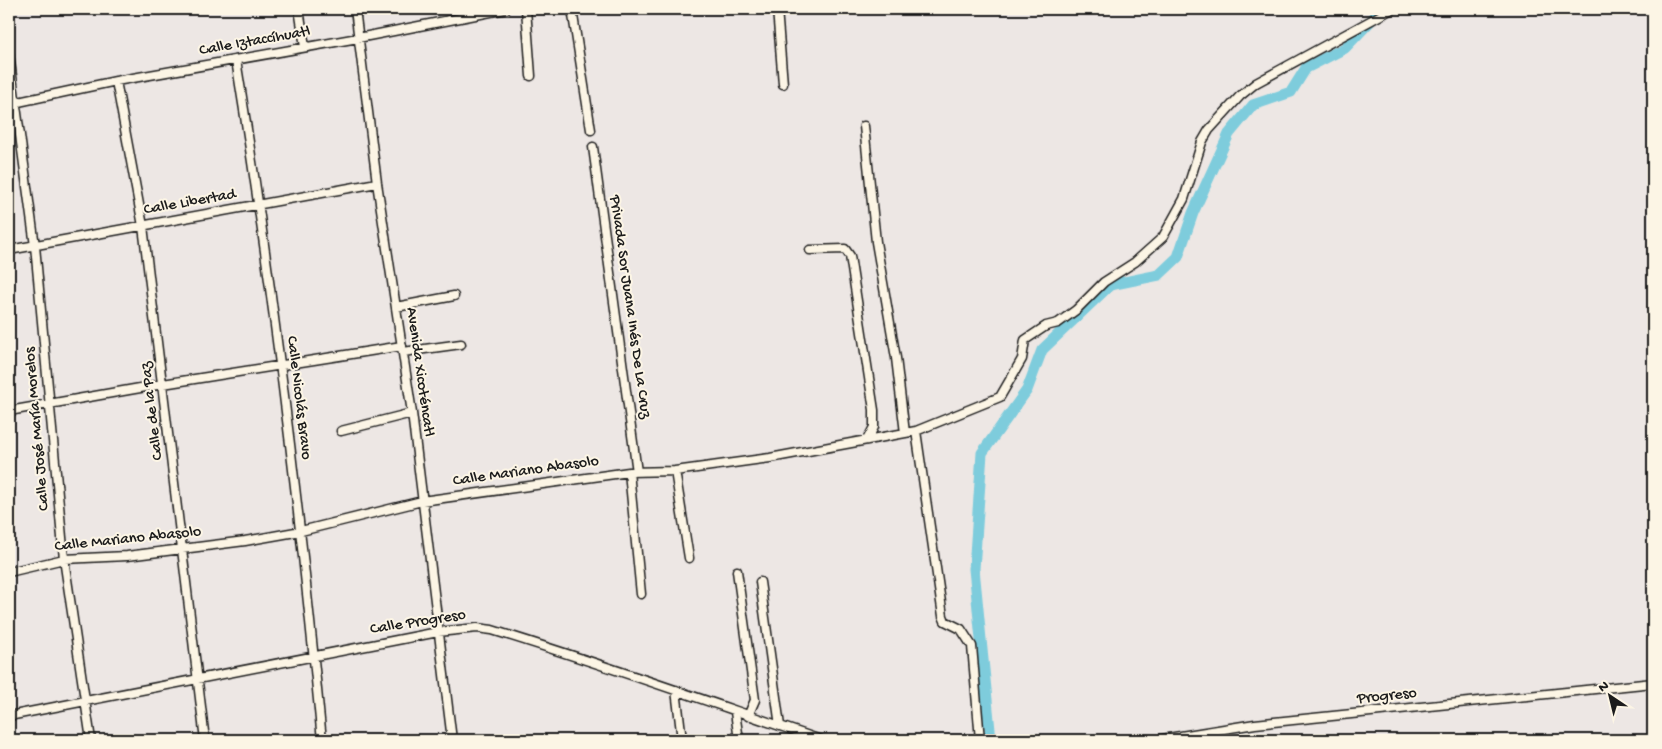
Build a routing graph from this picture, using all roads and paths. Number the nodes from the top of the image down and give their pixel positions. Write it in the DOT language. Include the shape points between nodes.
graph roads {
  1 [pos="299,9"];
  2 [pos="355,9"];
  3 [pos="506,9"];
  4 [pos="526,9"];
  5 [pos="572,9"];
  6 [pos="777,9"];
  7 [pos="1392,9"];
  8 [pos="358,38"];
  9 [pos="305,47"];
  10 [pos="9,54"];
  11 [pos="236,60"];
  12 [pos="531,76"];
  13 [pos="116,80"];
  14 [pos="783,84"];
  15 [pos="12,103"];
  16 [pos="864,126"];
  17 [pos="591,130"];
  18 [pos="593,146"];
  19 [pos="376,183"];
  20 [pos="260,204"];
  21 [pos="143,226"];
  22 [pos="35,246"];
  23 [pos="9,250"];
  24 [pos="810,250"];
  25 [pos="454,296"];
  26 [pos="396,307"];
  27 [pos="461,344"];
  28 [pos="402,349"];
  29 [pos="280,366"];
  30 [pos="164,384"];
  31 [pos="49,404"];
  32 [pos="9,411"];
  33 [pos="412,413"];
  34 [pos="341,431"];
  35 [pos="916,431"];
  36 [pos="906,433"];
  37 [pos="866,440"];
  38 [pos="675,471"];
  39 [pos="628,472"];
  40 [pos="637,472"];
  41 [pos="422,501"];
  42 [pos="301,531"];
  43 [pos="183,549"];
  44 [pos="689,558"];
  45 [pos="64,559"];
  46 [pos="737,571"];
  47 [pos="9,572"];
  48 [pos="760,582"];
  49 [pos="641,594"];
  50 [pos="438,632"];
  51 [pos="314,656"];
  52 [pos="198,681"];
  53 [pos="1653,682"];
  54 [pos="676,690"];
  55 [pos="86,701"];
  56 [pos="735,712"];
  57 [pos="9,716"];
  58 [pos="748,716"];
  59 [pos="780,726"];
  60 [pos="91,740"];
  61 [pos="206,740"];
  62 [pos="322,740"];
  63 [pos="452,740"];
  64 [pos="682,740"];
  65 [pos="739,740"];
  66 [pos="821,740"];
  67 [pos="980,740"];
  68 [pos="1156,740"];
  1 -- 9 [label="street"];
  2 -- 8 [label="street, Avenida Xicoténcatl"];
  3 -- 8 [label="street, Calle Iztaccíhuatl"];
  4 -- 12 [label="street"];
  5 -- 17 [label="street"];
  6 -- 14 [label="street"];
  7 -- 35 [label="street, Calle Mariano Abasolo" via="1256,83 1240,96 1202,142 1184,199 1163,237 1135,262 1104,282 1058,324 1031,334 1024,344 1022,359 1000,397"];
  8 -- 9 [label="street, Calle Iztaccíhuatl"];
  8 -- 19 [label="street, Avenida Xicoténcatl"];
  9 -- 11 [label="street, Calle Iztaccíhuatl"];
  10 -- 15 [label="street, Calle José María Morelos"];
  11 -- 13 [label="street, Calle Iztaccíhuatl"];
  11 -- 20 [label="street, Calle Nicolás Bravo"];
  13 -- 15 [label="street, Calle Iztaccíhuatl"];
  13 -- 21 [label="street, Calle de la Paz"];
  15 -- 22 [label="street, Calle José María Morelos"];
  16 -- 36 [label="street" via="876,242"];
  18 -- 40 [label="street, Privada Sor Juana Inés De La Cruz"];
  19 -- 20 [label="street, Calle Libertad"];
  19 -- 26 [label="street, Avenida Xicoténcatl"];
  20 -- 21 [label="street, Calle Libertad"];
  20 -- 29 [label="street, Calle Nicolás Bravo"];
  21 -- 22 [label="street, Calle Libertad"];
  21 -- 30 [label="street, Calle de la Paz"];
  22 -- 23 [label="street, Calle Libertad"];
  22 -- 31 [label="street, Calle José María Morelos"];
  24 -- 37 [label="street" via="844,249 850,256 874,410 874,427"];
  25 -- 26 [label="street"];
  26 -- 28 [label="street, Avenida Xicoténcatl"];
  27 -- 28 [label="street"];
  28 -- 29 [label="street"];
  28 -- 33 [label="street, Avenida Xicoténcatl"];
  29 -- 30 [label="street"];
  29 -- 42 [label="street, Calle Nicolás Bravo"];
  30 -- 31 [label="street"];
  30 -- 43 [label="street, Calle de la Paz"];
  31 -- 32 [label="street"];
  31 -- 45 [label="street, Calle José María Morelos"];
  33 -- 34 [label="street"];
  33 -- 41 [label="street, Avenida Xicoténcatl"];
  35 -- 36 [label="street, Calle Mariano Abasolo"];
  35 -- 67 [label="street" via="944,621 961,629 972,646"];
  36 -- 37 [label="street, Calle Mariano Abasolo"];
  37 -- 38 [label="street, Calle Mariano Abasolo"];
  38 -- 40 [label="street, Calle Mariano Abasolo"];
  38 -- 44 [label="street"];
  39 -- 40 [label="street, Calle Mariano Abasolo"];
  39 -- 41 [label="street, Calle Mariano Abasolo"];
  39 -- 49 [label="street"];
  41 -- 42 [label="street, Calle Mariano Abasolo"];
  41 -- 50 [label="street, Avenida Xicoténcatl"];
  42 -- 43 [label="street, Calle Mariano Abasolo"];
  42 -- 51 [label="street, Calle Nicolás Bravo"];
  43 -- 45 [label="street, Calle Mariano Abasolo"];
  43 -- 52 [label="street, Calle de la Paz"];
  45 -- 47 [label="street, Calle Mariano Abasolo"];
  45 -- 55 [label="street, Calle José María Morelos"];
  46 -- 58 [label="street" via="755,700"];
  48 -- 59 [label="street"];
  50 -- 51 [label="street, Calle Progreso"];
  50 -- 54 [label="street, Calle Progreso" via="477,628 492,630"];
  50 -- 63 [label="street, Avenida Xicoténcatl"];
  51 -- 52 [label="street, Calle Progreso"];
  51 -- 62 [label="street, Calle Nicolás Bravo"];
  52 -- 55 [label="street, Calle Progreso"];
  52 -- 61 [label="street, Calle de la Paz"];
  53 -- 68 [label="street, Progreso" via="1255,724"];
  54 -- 56 [label="street, Calle Progreso"];
  54 -- 64 [label="street"];
  55 -- 57 [label="street, Calle Progreso"];
  55 -- 60 [label="street, Calle José María Morelos"];
  56 -- 58 [label="street, Calle Progreso"];
  56 -- 65 [label="street"];
  58 -- 59 [label="street, Calle Progreso"];
  59 -- 66 [label="street, Calle Progreso"];
}
